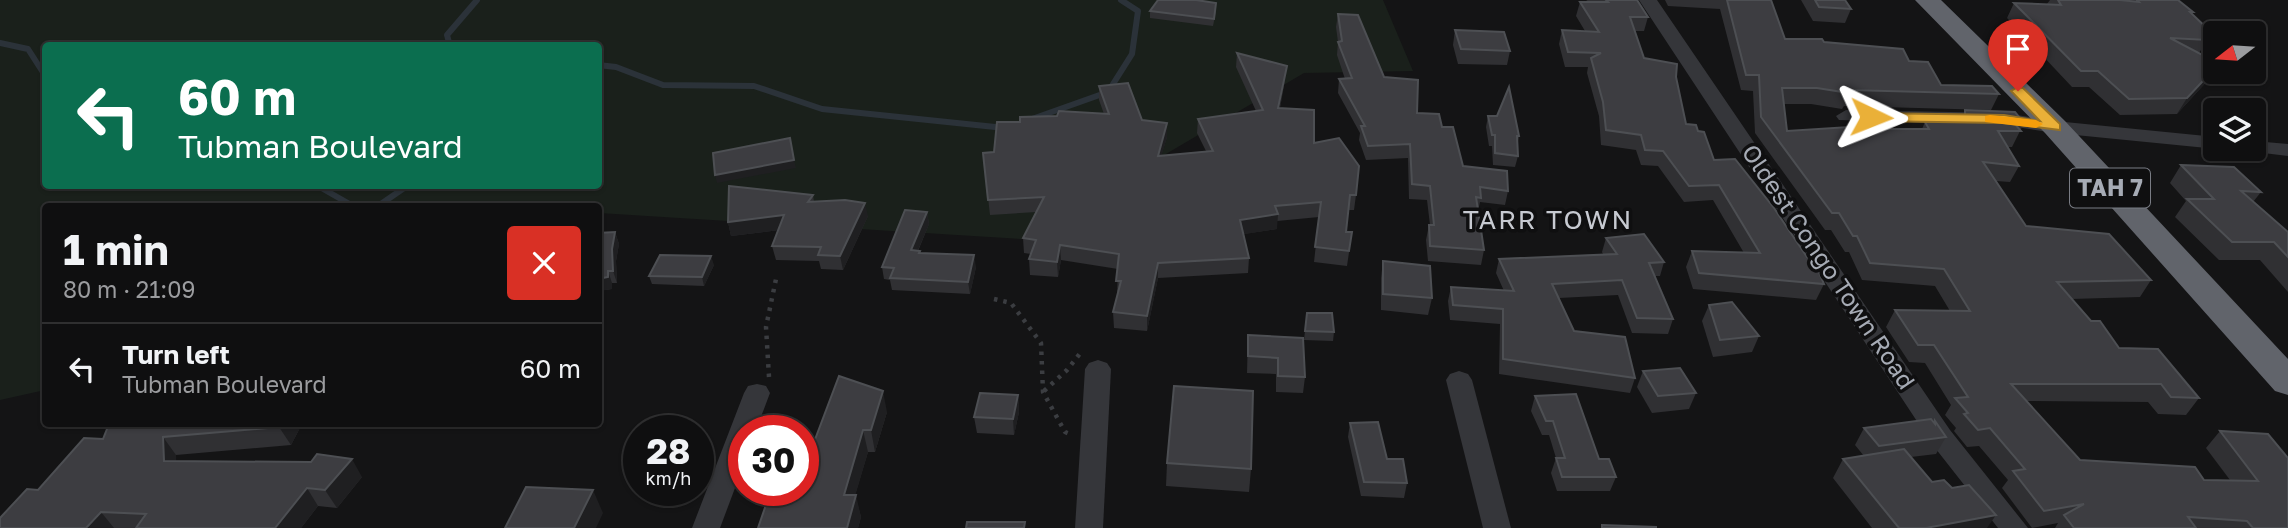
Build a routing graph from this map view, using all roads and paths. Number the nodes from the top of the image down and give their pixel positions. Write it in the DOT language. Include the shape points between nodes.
graph roads {
  1 [pos="1648,0"];
  2 [pos="1927,0"];
  3 [pos="1846,116"];
  4 [pos="2055,127"];
  5 [pos="2203,142"];
  6 [pos="2266,147"];
  7 [pos="2288,150"];
  8 [pos="776,279"];
  9 [pos="994,299"];
  10 [pos="2277,359"];
  11 [pos="1090,360"];
  12 [pos="1459,380"];
  13 [pos="2288,382"];
  14 [pos="763,390"];
  15 [pos="1043,392"];
  16 [pos="1094,449"];
  17 [pos="706,528"];
  18 [pos="1089,528"];
  19 [pos="1497,528"];
  20 [pos="2014,528"];
  1 -- 20 [label="street, Oldest Congo Town Road" via="1941,437"];
  2 -- 4 [label="highway, TAH 7"];
  3 -- 4 [label="street" via="2004,119"];
  4 -- 5 [label="street"];
  4 -- 10 [label="highway, TAH 7"];
  6 -- 7 [label="street"];
  8 -- 14 [label="path" via="766,331 769,354"];
  9 -- 15 [label="path" via="1011,303 1041,343"];
  10 -- 13 [label="highway, TAH 7"];
  11 -- 15 [label="path" via="1067,370"];
  11 -- 16 [label="street"];
  12 -- 19 [label="street"];
  14 -- 17 [label="street"];
  15 -- 16 [label="path" via="1065,432"];
  16 -- 18 [label="street"];
}
